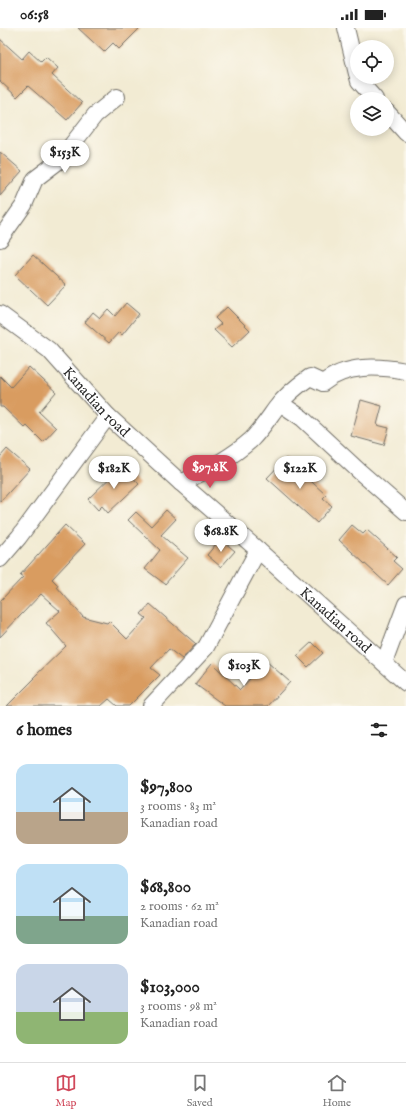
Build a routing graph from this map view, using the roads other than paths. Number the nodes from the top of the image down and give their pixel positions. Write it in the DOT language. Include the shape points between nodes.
graph roads {
  1 [pos="346,28"];
  2 [pos="350,45"];
  3 [pos="362,84"];
  4 [pos="369,92"];
  5 [pos="117,97"];
  6 [pos="394,120"];
  7 [pos="406,133"];
  8 [pos="0,239"];
  9 [pos="0,314"];
  10 [pos="406,371"];
  11 [pos="280,403"];
  12 [pos="108,416"];
  13 [pos="181,483"];
  14 [pos="406,512"];
  15 [pos="258,550"];
  16 [pos="0,559"];
  17 [pos="406,604"];
  18 [pos="384,663"];
  19 [pos="406,684"];
  20 [pos="151,706"];
  1 -- 2 [label="street"];
  3 -- 4 [label="street"];
  5 -- 8 [label="street" via="95,115 60,160 35,179 24,205"];
  6 -- 7 [label="street"];
  9 -- 12 [label="street, Kanadian road" via="49,350"];
  10 -- 11 [label="street" via="383,368 348,370 323,383 310,377"];
  11 -- 13 [label="street" via="252,439 209,470"];
  11 -- 14 [label="street" via="302,418"];
  12 -- 13 [label="street, Kanadian road"];
  12 -- 16 [label="street" via="20,538"];
  13 -- 15 [label="street, Kanadian road"];
  15 -- 18 [label="street, Kanadian road"];
  15 -- 20 [label="street" via="206,647"];
  17 -- 18 [label="street"];
  18 -- 19 [label="street, Kanadian road"];
}
